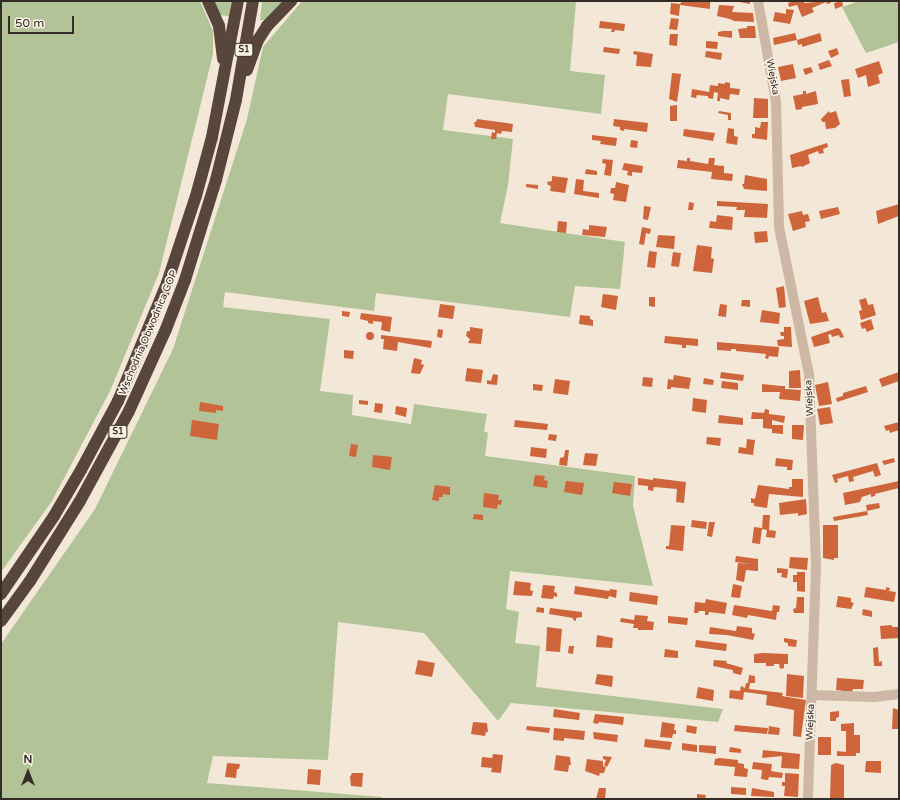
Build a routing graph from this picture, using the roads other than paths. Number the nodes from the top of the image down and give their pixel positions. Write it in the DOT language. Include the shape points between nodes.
graph roads {
  1 [pos="208,1"];
  2 [pos="238,1"];
  3 [pos="252,1"];
  4 [pos="291,1"];
  5 [pos="758,1"];
  6 [pos="224,78"];
  7 [pos="236,100"];
  8 [pos="1,594"];
  9 [pos="1,621"];
  10 [pos="899,694"];
  11 [pos="812,695"];
  12 [pos="808,799"];
  1 -- 6 [label="highway" via="219,26"];
  2 -- 6 [label="highway, Wschodnia Obwodnica GOP / S1"];
  3 -- 7 [label="highway, Wschodnia Obwodnica GOP / S1"];
  4 -- 7 [label="highway" via="263,32"];
  5 -- 11 [label="street, Wiejska" via="776,102 779,227 809,376 816,559"];
  6 -- 8 [label="highway, Wschodnia Obwodnica GOP / S1" via="196,196 167,283 144,341 118,400 81,470 54,516"];
  7 -- 9 [label="highway, Wschodnia Obwodnica GOP / S1" via="216,180 194,252 153,359 129,411 80,501 30,581"];
  10 -- 11 [label="street" via="874,697"];
  11 -- 12 [label="street, Wiejska"];
}
